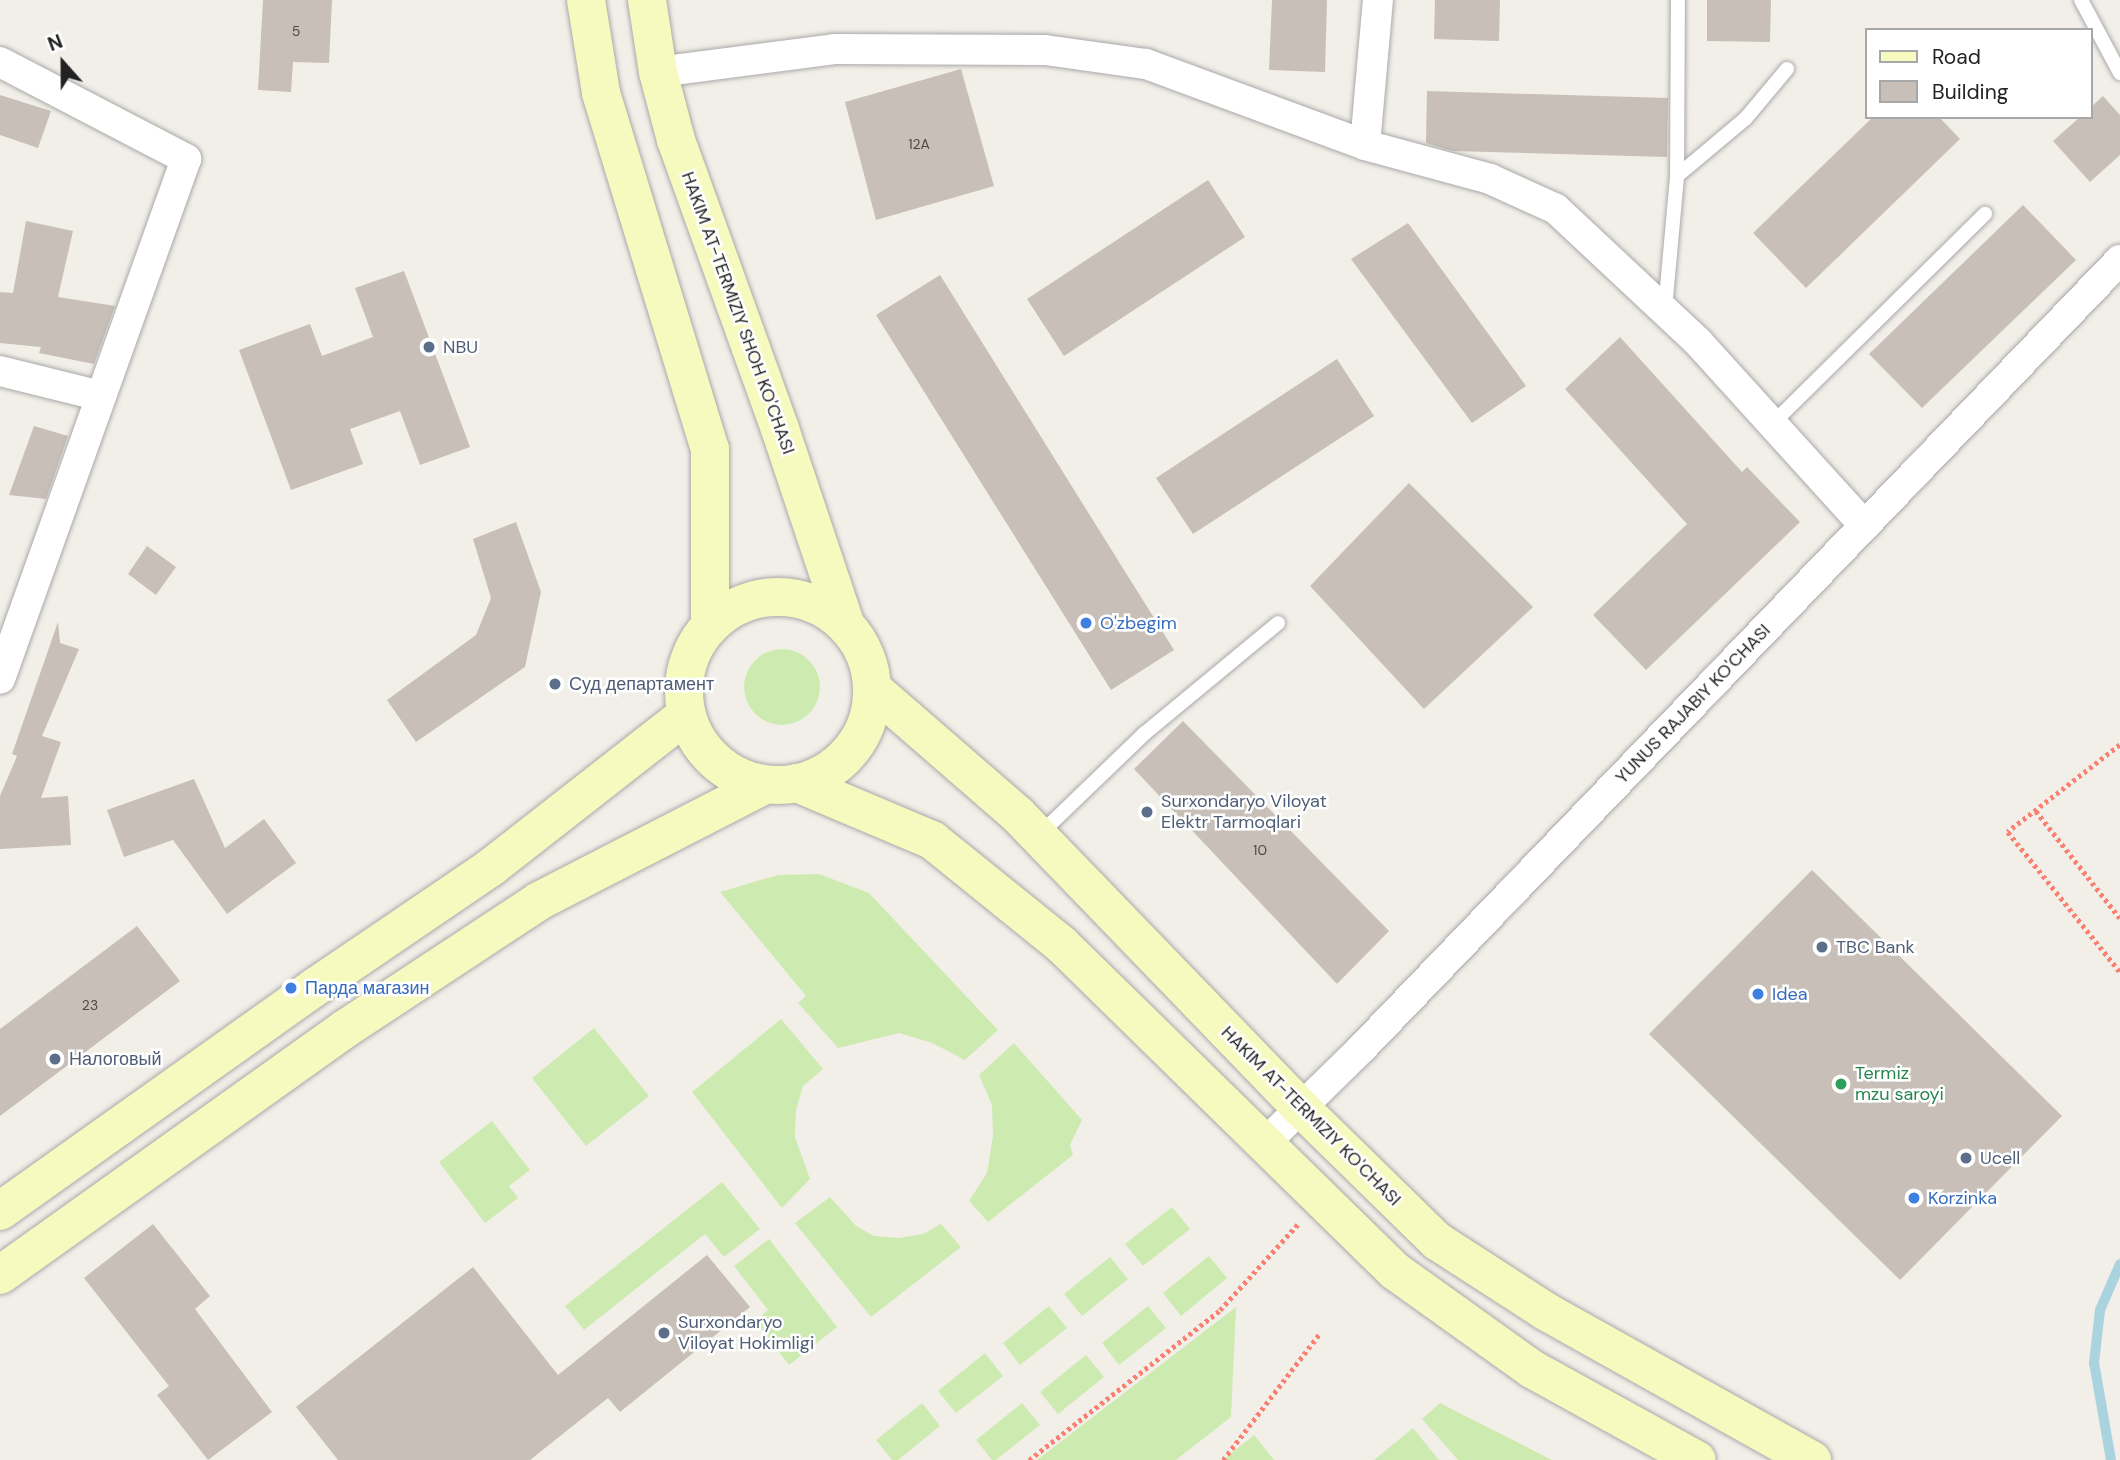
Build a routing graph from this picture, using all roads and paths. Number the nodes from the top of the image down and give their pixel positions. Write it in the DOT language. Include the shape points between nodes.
graph roads {
  1 [pos="586,0"];
  2 [pos="647,0"];
  3 [pos="1378,0"];
  4 [pos="1678,0"];
  5 [pos="2081,0"];
  6 [pos="0,62"];
  7 [pos="1787,69"];
  8 [pos="659,72"];
  9 [pos="2120,73"];
  10 [pos="1364,145"];
  11 [pos="1677,176"];
  12 [pos="1985,214"];
  13 [pos="2120,260"];
  14 [pos="1665,311"];
  15 [pos="0,371"];
  16 [pos="102,396"];
  17 [pos="1773,423"];
  18 [pos="1864,526"];
  19 [pos="845,623"];
  20 [pos="1278,623"];
  21 [pos="710,624"];
  22 [pos="0,679"];
  23 [pos="873,689"];
  24 [pos="686,715"];
  25 [pos="2120,745"];
  26 [pos="781,784"];
  27 [pos="2036,811"];
  28 [pos="1038,836"];
  29 [pos="2120,918"];
  30 [pos="2120,972"];
  31 [pos="1302,1109"];
  32 [pos="1264,1144"];
  33 [pos="1321,1199"];
  34 [pos="0,1211"];
  35 [pos="0,1275"];
  36 [pos="1320,1332"];
  37 [pos="1029,1460"];
  38 [pos="1223,1460"];
  39 [pos="1697,1460"];
  40 [pos="1812,1460"];
  1 -- 21 [label="main road" via="601,93 710,449"];
  2 -- 8 [label="main road, HAKIM AT-TERMIZIY SHOH KO'CHASI"];
  3 -- 10 [label="street"];
  4 -- 11 [label="lane"];
  5 -- 9 [label="lane"];
  6 -- 16 [label="street" via="186,159"];
  7 -- 11 [label="lane" via="1746,118"];
  8 -- 10 [label="street" via="835,49 1045,50 1146,64"];
  8 -- 19 [label="main road, HAKIM AT-TERMIZIY SHOH KO'CHASI" via="676,140"];
  10 -- 14 [label="street" via="1490,179 1556,209"];
  11 -- 14 [label="lane"];
  12 -- 17 [label="lane"];
  13 -- 18 [label="street, YUNUS RAJABIY KO'CHASI"];
  14 -- 17 [label="street"];
  15 -- 16 [label="street"];
  16 -- 22 [label="street"];
  17 -- 18 [label="street"];
  18 -- 31 [label="street, YUNUS RAJABIY KO'CHASI"];
  19 -- 21 [label="main road" via="792,597 762,597 734,606"];
  19 -- 23 [label="main road" via="860,642"];
  20 -- 28 [label="lane" via="1144,734"];
  21 -- 24 [label="main road" via="691,651 683,682"];
  23 -- 26 [label="main road" via="868,721 852,750 827,772"];
  23 -- 28 [label="main road, HAKIM AT-TERMIZIY KO'CHASI"];
  24 -- 26 [label="main road" via="697,740 715,761 738,777"];
  24 -- 34 [label="main road" via="490,869"];
  25 -- 27 [label="path"];
  26 -- 32 [label="main road" via="932,841 1062,945"];
  26 -- 35 [label="main road" via="539,901 345,1029"];
  27 -- 29 [label="path"];
  27 -- 30 [label="path" via="2008,832"];
  28 -- 31 [label="main road, HAKIM AT-TERMIZIY KO'CHASI"];
  31 -- 32 [label="street, YUNUS RAJABIY KO'CHASI"];
  31 -- 40 [label="main road, HAKIM AT-TERMIZIY KO'CHASI" via="1437,1241 1545,1311"];
  32 -- 33 [label="main road"];
  33 -- 37 [label="path" via="1220,1310"];
  33 -- 39 [label="main road" via="1395,1271 1532,1368"];
  36 -- 38 [label="path"];
}
